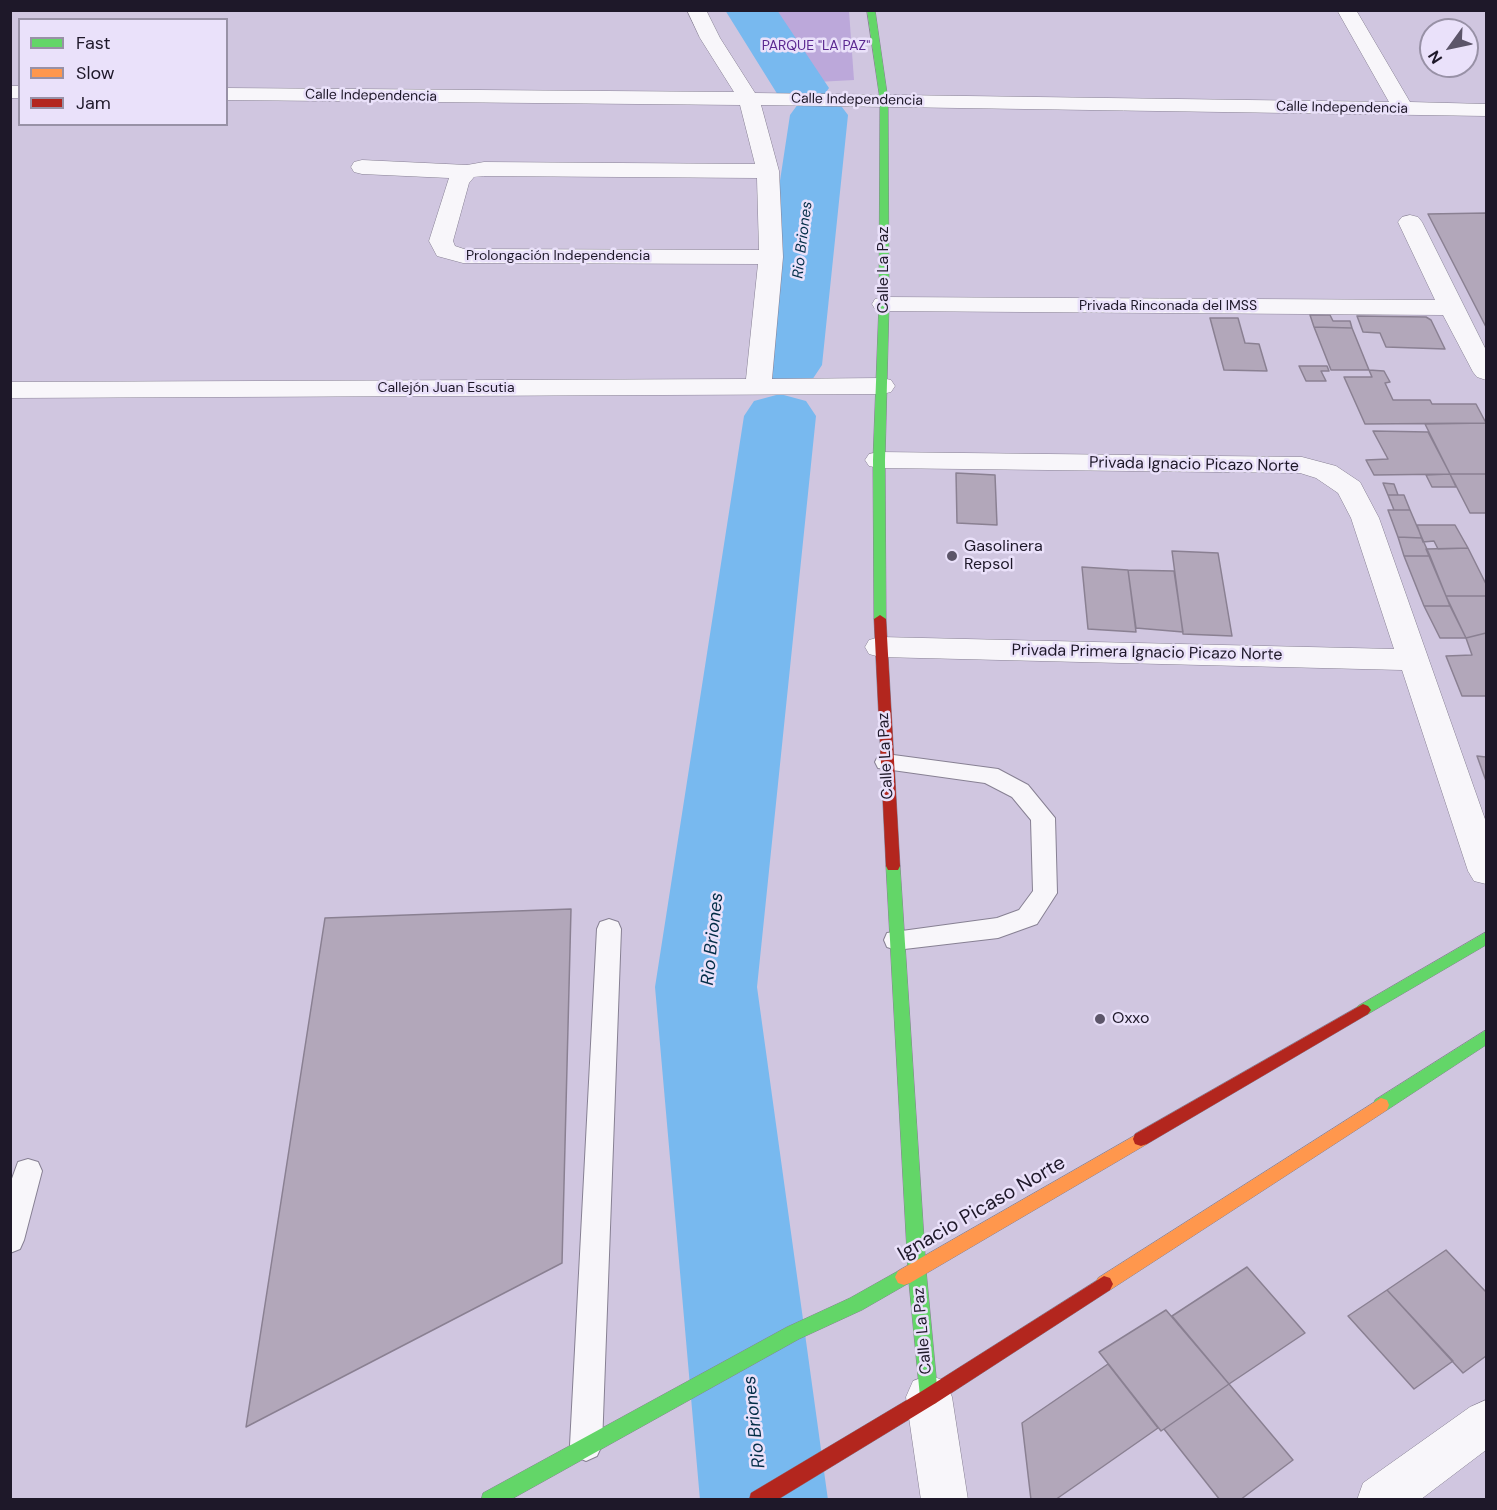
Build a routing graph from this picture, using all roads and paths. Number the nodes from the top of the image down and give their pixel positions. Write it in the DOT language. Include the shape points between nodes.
graph roads {
  1 [pos="696,10"];
  2 [pos="872,10"];
  3 [pos="1346,10"];
  4 [pos="228,94"];
  5 [pos="749,100"];
  6 [pos="884,100"];
  7 [pos="1403,109"];
  8 [pos="1486,110"];
  9 [pos="362,167"];
  10 [pos="768,171"];
  11 [pos="467,172"];
  12 [pos="1410,222"];
  13 [pos="771,257"];
  14 [pos="884,304"];
  15 [pos="1451,308"];
  16 [pos="1486,372"];
  17 [pos="758,386"];
  18 [pos="882,386"];
  19 [pos="10,390"];
  20 [pos="879,460"];
  21 [pos="880,647"];
  22 [pos="1414,660"];
  23 [pos="886,762"];
  24 [pos="1486,871"];
  25 [pos="609,929"];
  26 [pos="1486,938"];
  27 [pos="896,940"];
  28 [pos="1486,1037"];
  29 [pos="28,1171"];
  30 [pos="10,1240"];
  31 [pos="917,1270"];
  32 [pos="929,1397"];
  33 [pos="1486,1423"];
  34 [pos="586,1445"];
  35 [pos="490,1500"];
  36 [pos="758,1500"];
  37 [pos="945,1500"];
  38 [pos="1380,1500"];
  1 -- 5 [label="street"];
  2 -- 6 [label="main road, Calle La Paz"];
  3 -- 7 [label="street"];
  4 -- 5 [label="street, Calle Independencia"];
  5 -- 6 [label="street, Calle Independencia"];
  5 -- 10 [label="street"];
  6 -- 7 [label="street, Calle Independencia"];
  6 -- 14 [label="main road, Calle La Paz"];
  7 -- 8 [label="street, Calle Independencia"];
  9 -- 11 [label="street"];
  10 -- 11 [label="street"];
  10 -- 13 [label="street"];
  11 -- 13 [label="street, Prolongación Independencia" via="458,181 441,241 445,251 464,256"];
  12 -- 15 [label="street"];
  13 -- 17 [label="street"];
  14 -- 15 [label="street, Privada Rinconada del IMSS"];
  14 -- 18 [label="main road, Calle La Paz"];
  15 -- 16 [label="street"];
  17 -- 18 [label="street, Callejón Juan Escutia"];
  17 -- 19 [label="street, Callejón Juan Escutia"];
  18 -- 20 [label="main road, Calle La Paz"];
  20 -- 21 [label="main road, Calle La Paz"];
  20 -- 22 [label="street, Privada Ignacio Picazo Norte" via="1302,465 1326,472 1350,488 1365,518"];
  21 -- 22 [label="street, Privada Primera Ignacio Picazo Norte"];
  21 -- 23 [label="main road, Calle La Paz"];
  22 -- 24 [label="street, Privada Ignacio Picazo Norte"];
  23 -- 27 [label="main road, Calle La Paz"];
  23 -- 27 [label="lane" via="990,775 1020,791 1043,818 1045,893 1028,917 998,928"];
  25 -- 34 [label="lane"];
  26 -- 31 [label="main road, Ignacio Picaso Norte"];
  27 -- 31 [label="main road, Calle La Paz"];
  28 -- 32 [label="main road"];
  29 -- 30 [label="lane"];
  31 -- 32 [label="main road, Calle La Paz"];
  31 -- 34 [label="main road, Ignacio Picaso Norte"];
  32 -- 36 [label="main road"];
  32 -- 37 [label="street, Calle La Paz"];
  33 -- 38 [label="street"];
  34 -- 35 [label="main road, Ignacio Picaso Norte"];
}
